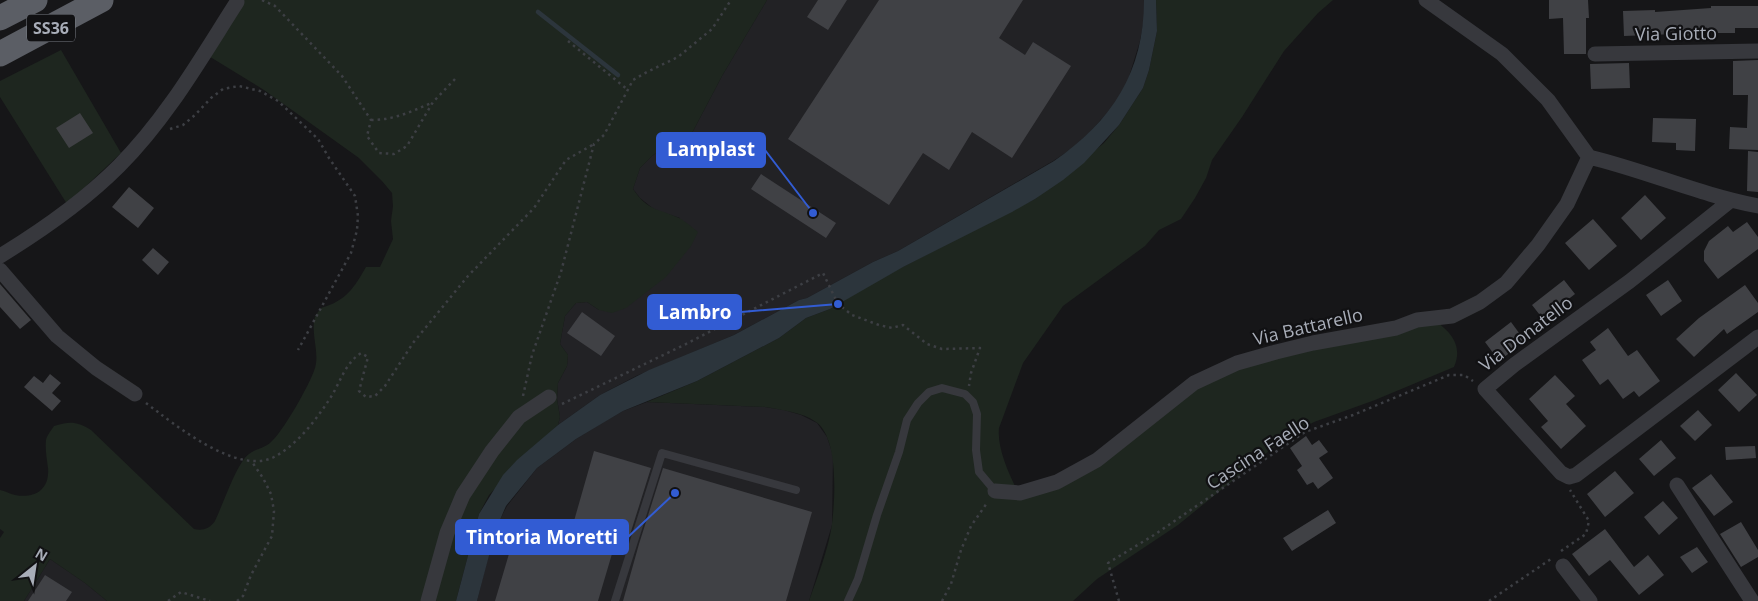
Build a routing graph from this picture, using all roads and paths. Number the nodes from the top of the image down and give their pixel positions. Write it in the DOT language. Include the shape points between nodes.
graph roads {
  1 [pos="34,0"];
  2 [pos="101,0"];
  3 [pos="262,0"];
  4 [pos="731,0"];
  5 [pos="1426,0"];
  6 [pos="237,2"];
  7 [pos="0,18"];
  8 [pos="568,41"];
  9 [pos="1758,51"];
  10 [pos="0,54"];
  11 [pos="1595,54"];
  12 [pos="456,79"];
  13 [pos="628,90"];
  14 [pos="433,102"];
  15 [pos="371,120"];
  16 [pos="150,130"];
  17 [pos="594,144"];
  18 [pos="1590,158"];
  19 [pos="1730,201"];
  20 [pos="1758,206"];
  21 [pos="0,256"];
  22 [pos="0,270"];
  23 [pos="1758,337"];
  24 [pos="298,350"];
  25 [pos="1485,389"];
  26 [pos="135,394"];
  27 [pos="965,394"];
  28 [pos="555,400"];
  29 [pos="519,417"];
  30 [pos="252,462"];
  31 [pos="1561,473"];
  32 [pos="1677,485"];
  33 [pos="796,490"];
  34 [pos="991,497"];
  35 [pos="1558,559"];
  36 [pos="168,601"];
  37 [pos="210,601"];
  38 [pos="237,601"];
  39 [pos="428,601"];
  40 [pos="615,601"];
  41 [pos="848,601"];
  42 [pos="942,601"];
  43 [pos="1119,601"];
  44 [pos="1489,601"];
  45 [pos="1590,601"];
  46 [pos="1752,601"];
  1 -- 7 [label="highway, SS36"];
  2 -- 10 [label="highway, SS36"];
  3 -- 15 [label="path" via="276,6 342,76"];
  4 -- 13 [label="path" via="712,29 678,57 633,80"];
  5 -- 18 [label="street" via="1502,54 1548,100"];
  6 -- 16 [label="street" via="176,98"];
  8 -- 13 [label="path"];
  9 -- 11 [label="street, Via Giotto"];
  12 -- 14 [label="path"];
  13 -- 17 [label="path" via="604,135"];
  14 -- 15 [label="path" via="404,115"];
  14 -- 15 [label="path" via="407,146 394,154 379,153 367,136"];
  16 -- 21 [label="street" via="119,166 84,196 39,232"];
  16 -- 24 [label="path" via="169,130 182,125 223,89 239,86 260,90 278,101 318,139 356,196 357,230 351,253"];
  17 -- 29 [label="path" via="561,272 532,355"];
  17 -- 30 [label="path" via="566,160 534,208 468,276 375,396 366,397 359,391 368,357 361,354 354,358 325,406 294,444 273,458"];
  18 -- 19 [label="street" via="1622,165"];
  18 -- 34 [label="street, Via Battarello" via="1567,204 1538,245 1506,283 1480,302 1452,316 1417,320 1396,328 1304,345 1237,363 1194,383 1097,460 1057,482 1020,493"];
  19 -- 20 [label="street"];
  19 -- 25 [label="street, Via Donatello" via="1630,281"];
  22 -- 26 [label="street" via="57,336"];
  23 -- 31 [label="street" via="1582,472 1568,476"];
  25 -- 31 [label="street, Via Donatello"];
  25 -- 43 [label="path, Cascina Faello" via="1464,375 1449,375 1306,432 1108,563"];
  26 -- 30 [label="path" via="186,434 232,457"];
  27 -- 28 [label="path" via="980,348 942,349 927,344 903,325 892,328 852,315 838,304 823,272 686,344"];
  27 -- 34 [label="lane" via="973,402 977,414 979,472"];
  27 -- 41 [label="lane" via="942,388 928,392 907,420 858,579"];
  28 -- 29 [label="street"];
  29 -- 39 [label="street" via="463,495 447,533"];
  30 -- 38 [label="path" via="271,494 274,511 272,536 243,596"];
  31 -- 35 [label="path" via="1589,521 1586,534"];
  32 -- 46 [label="street"];
  33 -- 40 [label="lane" via="662,453"];
  34 -- 42 [label="path" via="971,526"];
  35 -- 44 [label="path"];
  35 -- 45 [label="street"];
  36 -- 37 [label="path" via="181,592"];
}
